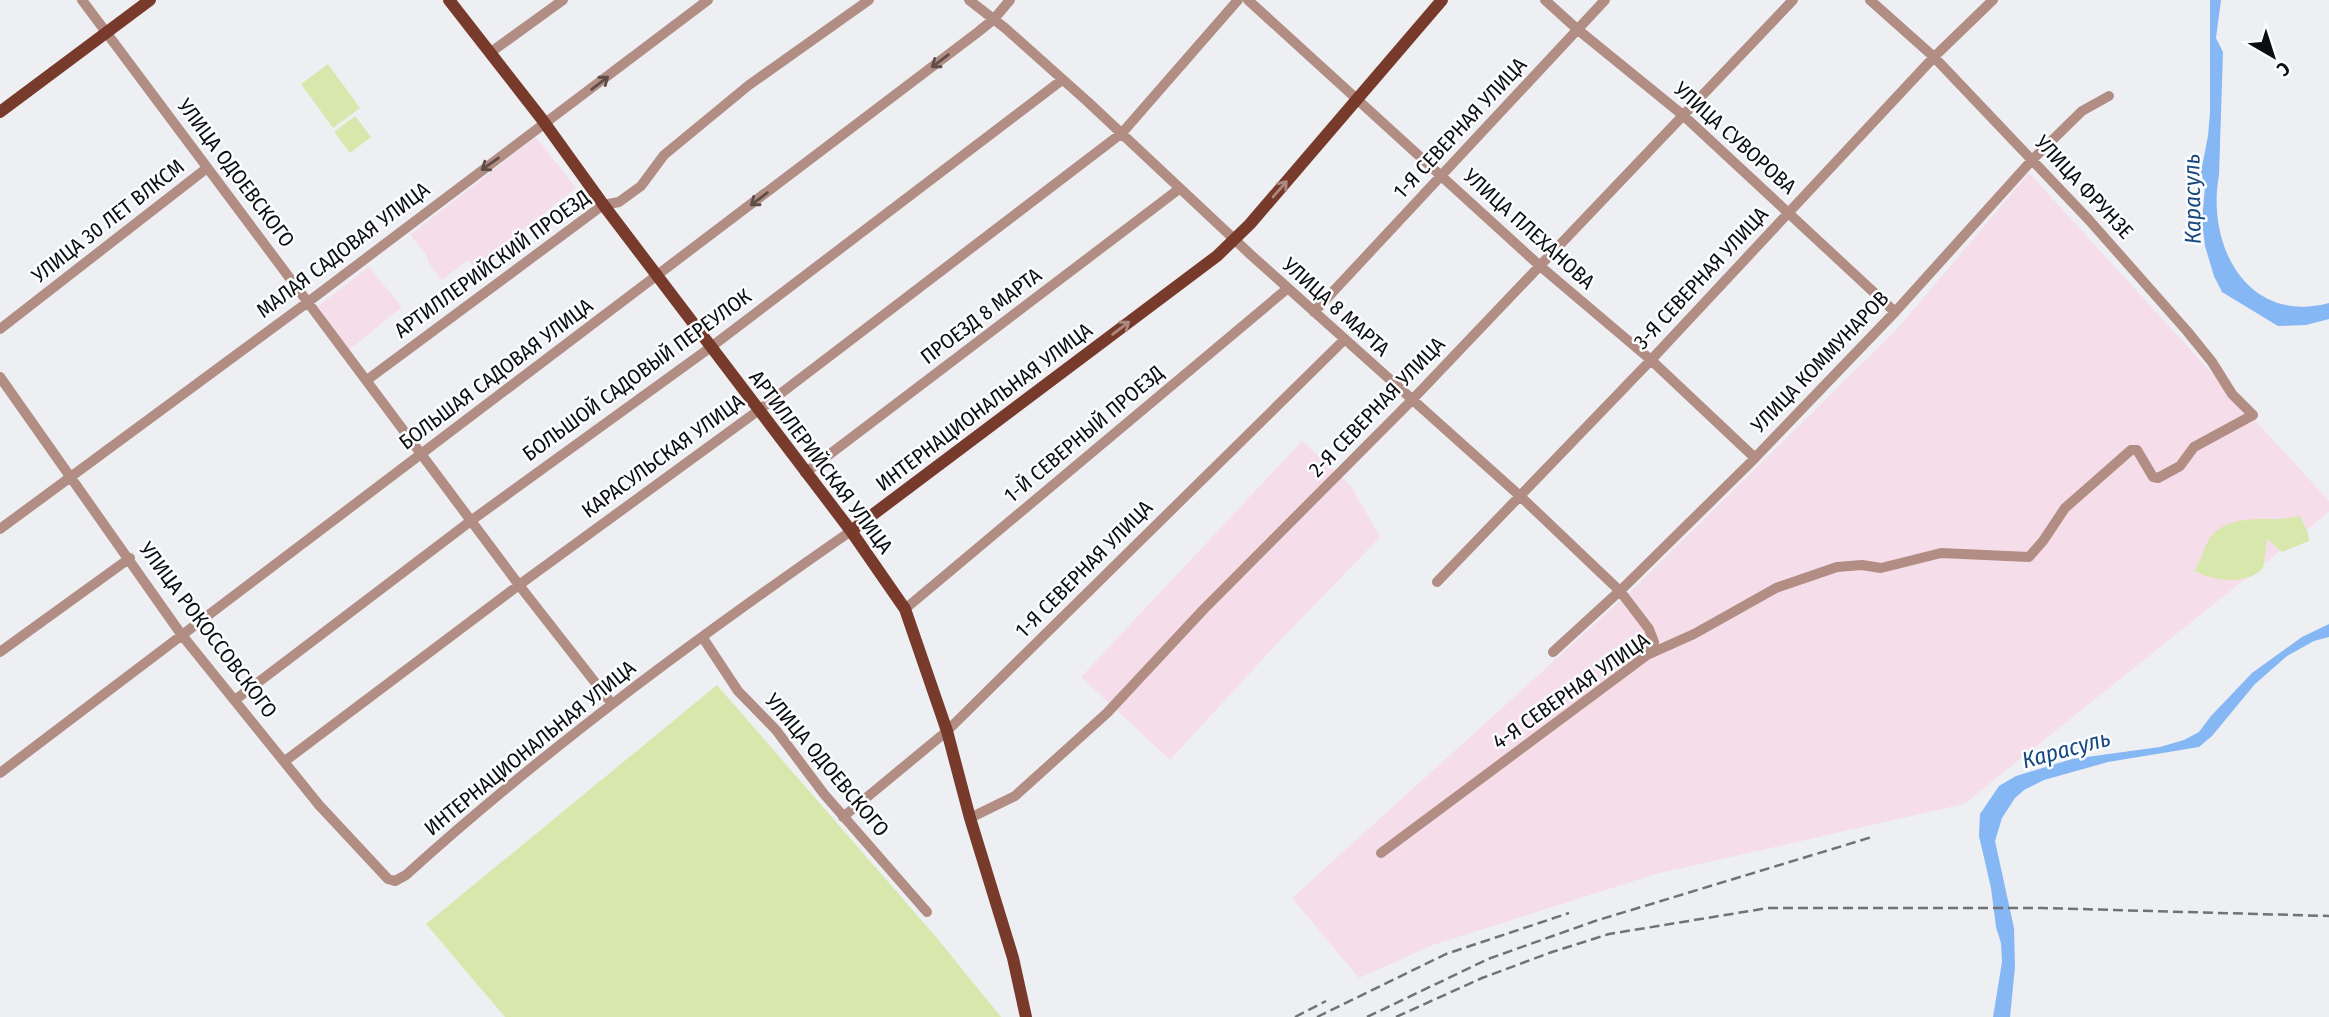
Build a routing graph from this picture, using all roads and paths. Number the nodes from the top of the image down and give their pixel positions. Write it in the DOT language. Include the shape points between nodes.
graph roads {
  1 [pos="82,0"];
  2 [pos="150,0"];
  3 [pos="449,0"];
  4 [pos="564,0"];
  5 [pos="708,0"];
  6 [pos="869,0"];
  7 [pos="970,0"];
  8 [pos="1010,0"];
  9 [pos="1238,0"];
  10 [pos="1248,0"];
  11 [pos="1441,0"];
  12 [pos="1545,0"];
  13 [pos="1605,0"];
  14 [pos="1793,0"];
  15 [pos="1870,0"];
  16 [pos="1993,0"];
  17 [pos="994,19"];
  18 [pos="1577,29"];
  19 [pos="107,33"];
  20 [pos="491,52"];
  21 [pos="1934,57"];
  22 [pos="1062,80"];
  23 [pos="2109,96"];
  24 [pos="1357,100"];
  25 [pos="0,113"];
  26 [pos="1684,116"];
  27 [pos="545,125"];
  28 [pos="1122,133"];
  29 [pos="2032,160"];
  30 [pos="207,167"];
  31 [pos="1441,176"];
  32 [pos="1179,189"];
  33 [pos="603,205"];
  34 [pos="1788,212"];
  35 [pos="1234,239"];
  36 [pos="1540,266"];
  37 [pos="657,276"];
  38 [pos="1288,288"];
  39 [pos="308,302"];
  40 [pos="1314,312"];
  41 [pos="1895,312"];
  42 [pos="0,329"];
  43 [pos="1344,340"];
  44 [pos="711,347"];
  45 [pos="1651,360"];
  46 [pos="0,377"];
  47 [pos="368,380"];
  48 [pos="1412,400"];
  49 [pos="759,410"];
  50 [pos="2253,415"];
  51 [pos="422,453"];
  52 [pos="1755,458"];
  53 [pos="805,473"];
  54 [pos="69,476"];
  55 [pos="1520,496"];
  56 [pos="472,520"];
  57 [pos="0,529"];
  58 [pos="851,531"];
  59 [pos="130,558"];
  60 [pos="1437,582"];
  61 [pos="519,585"];
  62 [pos="1620,591"];
  63 [pos="905,609"];
  64 [pos="181,634"];
  65 [pos="703,638"];
  66 [pos="1654,642"];
  67 [pos="1667,646"];
  68 [pos="0,652"];
  69 [pos="1553,652"];
  70 [pos="1647,655"];
  71 [pos="234,700"];
  72 [pos="612,704"];
  73 [pos="947,731"];
  74 [pos="285,761"];
  75 [pos="0,772"];
  76 [pos="844,817"];
  77 [pos="970,818"];
  78 [pos="1381,853"];
  79 [pos="406,874"];
  80 [pos="927,912"];
  81 [pos="1026,1017"];
  1 -- 19 [label="street, УЛИЦА ОДОЕВСКОГО"];
  2 -- 19 [label="main road"];
  3 -- 20 [label="main road, АРТИЛЛЕРИЙСКАЯ УЛИЦА"];
  4 -- 20 [label="street"];
  27 -- 5 [label="street, МАЛАЯ САДОВАЯ УЛИЦА, one-way"];
  6 -- 33 [label="street, АРТИЛЛЕРИЙСКИЙ ПРОЕЗД" via="749,85 664,155 641,186 619,202"];
  7 -- 17 [label="street, УЛИЦА 8 МАРТА"];
  8 -- 17 [label="street, БОЛЬШАЯ САДОВАЯ УЛИЦА"];
  9 -- 28 [label="street, КАРАСУЛЬСКАЯ УЛИЦА"];
  10 -- 24 [label="street, УЛИЦА ПЛЕХАНОВА"];
  11 -- 24 [label="main road, ИНТЕРНАЦИОНАЛЬНАЯ УЛИЦА"];
  12 -- 18 [label="street, УЛИЦА СУВОРОВА"];
  13 -- 18 [label="street, 1-Я СЕВЕРНАЯ УЛИЦА"];
  14 -- 26 [label="street, 2-Я СЕВЕРНАЯ УЛИЦА"];
  15 -- 21 [label="street, УЛИЦА ФРУНЗЕ"];
  16 -- 21 [label="street, 3-Я СЕВЕРНАЯ УЛИЦА"];
  17 -- 22 [label="street, УЛИЦА 8 МАРТА"];
  17 -- 37 [label="street, БОЛЬШАЯ САДОВАЯ УЛИЦА, one-way"];
  18 -- 26 [label="street, УЛИЦА СУВОРОВА"];
  18 -- 31 [label="street, 1-Я СЕВЕРНАЯ УЛИЦА"];
  19 -- 25 [label="main road"];
  19 -- 30 [label="street, УЛИЦА ОДОЕВСКОГО"];
  20 -- 27 [label="main road, АРТИЛЛЕРИЙСКАЯ УЛИЦА"];
  21 -- 29 [label="street, УЛИЦА ФРУНЗЕ"];
  21 -- 34 [label="street, 3-Я СЕВЕРНАЯ УЛИЦА"];
  22 -- 28 [label="street, УЛИЦА 8 МАРТА"];
  22 -- 44 [label="street, БОЛЬШОЙ САДОВЫЙ ПЕРЕУЛОК"];
  23 -- 29 [label="street, УЛИЦА КОММУНАРОВ" via="2082,111"];
  24 -- 31 [label="street, УЛИЦА ПЛЕХАНОВА"];
  35 -- 24 [label="main road, ИНТЕРНАЦИОНАЛЬНАЯ УЛИЦА, one-way"];
  26 -- 34 [label="street, УЛИЦА СУВОРОВА"];
  26 -- 36 [label="street, 2-Я СЕВЕРНАЯ УЛИЦА"];
  27 -- 33 [label="main road, АРТИЛЛЕРИЙСКАЯ УЛИЦА"];
  27 -- 39 [label="street, МАЛАЯ САДОВАЯ УЛИЦА, one-way"];
  28 -- 32 [label="street, УЛИЦА 8 МАРТА"];
  28 -- 49 [label="street, КАРАСУЛЬСКАЯ УЛИЦА"];
  29 -- 41 [label="street, УЛИЦА КОММУНАРОВ"];
  29 -- 50 [label="street, УЛИЦА ФРУНЗЕ" via="2180,323"];
  30 -- 39 [label="street, УЛИЦА ОДОЕВСКОГО"];
  30 -- 42 [label="street, УЛИЦА 30 ЛЕТ ВЛКСМ"];
  31 -- 36 [label="street, УЛИЦА ПЛЕХАНОВА"];
  31 -- 40 [label="street, 1-Я СЕВЕРНАЯ УЛИЦА"];
  32 -- 35 [label="street, УЛИЦА 8 МАРТА"];
  32 -- 53 [label="street, ПРОЕЗД 8 МАРТА"];
  33 -- 37 [label="main road, АРТИЛЛЕРИЙСКАЯ УЛИЦА"];
  33 -- 47 [label="street, АРТИЛЛЕРИЙСКИЙ ПРОЕЗД"];
  34 -- 41 [label="street, УЛИЦА СУВОРОВА"];
  34 -- 45 [label="street, 3-Я СЕВЕРНАЯ УЛИЦА"];
  35 -- 38 [label="street, УЛИЦА 8 МАРТА"];
  58 -- 35 [label="main road, ИНТЕРНАЦИОНАЛЬНАЯ УЛИЦА, one-way"];
  36 -- 45 [label="street, УЛИЦА ПЛЕХАНОВА"];
  36 -- 48 [label="street, 2-Я СЕВЕРНАЯ УЛИЦА"];
  37 -- 44 [label="main road, АРТИЛЛЕРИЙСКАЯ УЛИЦА"];
  37 -- 51 [label="street, БОЛЬШАЯ САДОВАЯ УЛИЦА"];
  38 -- 40 [label="street, УЛИЦА 8 МАРТА"];
  38 -- 63 [label="street, 1-Й СЕВЕРНЫЙ ПРОЕЗД"];
  39 -- 47 [label="street, УЛИЦА ОДОЕВСКОГО"];
  39 -- 54 [label="street, МАЛАЯ САДОВАЯ УЛИЦА"];
  40 -- 43 [label="street, УЛИЦА 8 МАРТА"];
  41 -- 52 [label="street, УЛИЦА КОММУНАРОВ"];
  43 -- 48 [label="street, УЛИЦА 8 МАРТА"];
  43 -- 73 [label="street, 1-Я СЕВЕРНАЯ УЛИЦА"];
  44 -- 49 [label="main road, АРТИЛЛЕРИЙСКАЯ УЛИЦА"];
  44 -- 56 [label="street, БОЛЬШОЙ САДОВЫЙ ПЕРЕУЛОК"];
  45 -- 52 [label="street, УЛИЦА ПЛЕХАНОВА"];
  45 -- 55 [label="street, 3-Я СЕВЕРНАЯ УЛИЦА"];
  46 -- 54 [label="street, УЛИЦА РОКОССОВСКОГО"];
  47 -- 51 [label="street, УЛИЦА ОДОЕВСКОГО"];
  48 -- 55 [label="street, УЛИЦА 8 МАРТА"];
  48 -- 77 [label="street, 2-Я СЕВЕРНАЯ УЛИЦА" via="1107,713 1015,796"];
  49 -- 53 [label="main road, АРТИЛЛЕРИЙСКАЯ УЛИЦА"];
  49 -- 61 [label="street, КАРАСУЛЬСКАЯ УЛИЦА"];
  50 -- 67 [label="street, 4-Я СЕВЕРНАЯ УЛИЦА" via="2194,447 2180,466 2158,478 2137,450 2131,450 2065,508 2029,557 1941,552 1881,568 1837,567 1776,588"];
  51 -- 56 [label="street, УЛИЦА ОДОЕВСКОГО"];
  51 -- 64 [label="street, БОЛЬШАЯ САДОВАЯ УЛИЦА"];
  52 -- 62 [label="street, УЛИЦА КОММУНАРОВ"];
  53 -- 58 [label="main road, АРТИЛЛЕРИЙСКАЯ УЛИЦА"];
  54 -- 57 [label="street, МАЛАЯ САДОВАЯ УЛИЦА"];
  54 -- 59 [label="street, УЛИЦА РОКОССОВСКОГО"];
  55 -- 60 [label="street, 3-Я СЕВЕРНАЯ УЛИЦА"];
  55 -- 62 [label="street, УЛИЦА 8 МАРТА"];
  56 -- 61 [label="street, УЛИЦА ОДОЕВСКОГО"];
  56 -- 71 [label="street, БОЛЬШОЙ САДОВЫЙ ПЕРЕУЛОК"];
  58 -- 63 [label="main road, АРТИЛЛЕРИЙСКАЯ УЛИЦА"];
  58 -- 65 [label="street, ИНТЕРНАЦИОНАЛЬНАЯ УЛИЦА"];
  59 -- 64 [label="street, УЛИЦА РОКОССОВСКОГО"];
  59 -- 68 [label="street"];
  61 -- 72 [label="street, УЛИЦА ОДОЕВСКОГО"];
  61 -- 74 [label="street, КАРАСУЛЬСКАЯ УЛИЦА"];
  62 -- 66 [label="street, УЛИЦА 8 МАРТА"];
  62 -- 69 [label="street, УЛИЦА КОММУНАРОВ"];
  63 -- 73 [label="main road, АРТИЛЛЕРИЙСКАЯ УЛИЦА"];
  64 -- 71 [label="street, УЛИЦА РОКОССОВСКОГО"];
  64 -- 75 [label="street, БОЛЬШАЯ САДОВАЯ УЛИЦА"];
  65 -- 72 [label="street, ИНТЕРНАЦИОНАЛЬНАЯ УЛИЦА"];
  65 -- 76 [label="street, УЛИЦА ОДОЕВСКОГО" via="738,691 776,730"];
  66 -- 67 [label="street"];
  66 -- 70 [label="street"];
  67 -- 70 [label="street, 4-Я СЕВЕРНАЯ УЛИЦА"];
  70 -- 78 [label="street, 4-Я СЕВЕРНАЯ УЛИЦА"];
  71 -- 74 [label="street, УЛИЦА РОКОССОВСКОГО"];
  72 -- 79 [label="street, ИНТЕРНАЦИОНАЛЬНАЯ УЛИЦА" via="498,793"];
  73 -- 76 [label="street, 1-Я СЕВЕРНАЯ УЛИЦА"];
  73 -- 77 [label="main road, АРТИЛЛЕРИЙСКАЯ УЛИЦА"];
  74 -- 79 [label="street, УЛИЦА РОКОССОВСКОГО" via="388,879 394,881"];
  76 -- 80 [label="street, УЛИЦА ОДОЕВСКОГО"];
  77 -- 81 [label="main road, АРТИЛЛЕРИЙСКАЯ УЛИЦА"];
}
